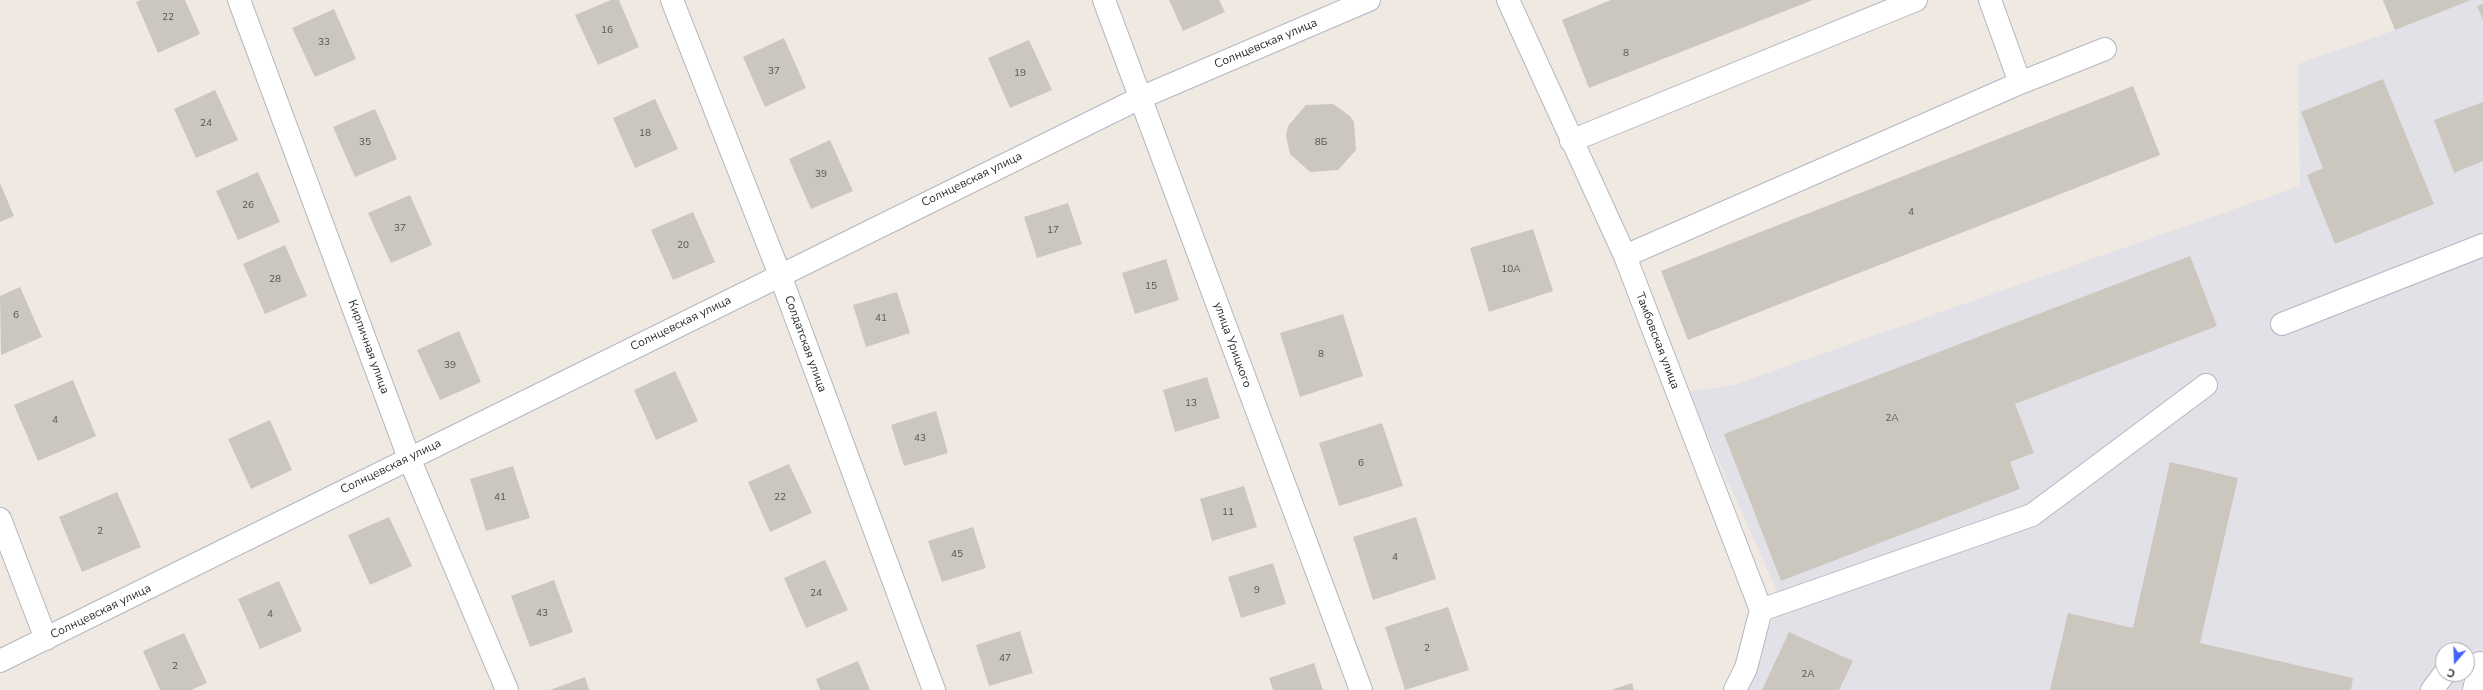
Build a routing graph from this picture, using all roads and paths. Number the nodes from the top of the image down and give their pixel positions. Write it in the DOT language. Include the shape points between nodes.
graph roads {
  1 [pos="239,0"];
  2 [pos="672,0"];
  3 [pos="1104,0"];
  4 [pos="1369,0"];
  5 [pos="1508,0"];
  6 [pos="1916,0"];
  7 [pos="1990,0"];
  8 [pos="2105,49"];
  9 [pos="2020,83"];
  10 [pos="1140,98"];
  11 [pos="1571,141"];
  12 [pos="2483,245"];
  13 [pos="1624,256"];
  14 [pos="780,275"];
  15 [pos="2282,324"];
  16 [pos="2206,385"];
  17 [pos="409,458"];
  18 [pos="0,519"];
  19 [pos="1761,610"];
  20 [pos="46,639"];
  21 [pos="0,662"];
  22 [pos="2477,662"];
  23 [pos="507,690"];
  24 [pos="934,690"];
  25 [pos="1361,690"];
  26 [pos="1735,690"];
  27 [pos="2474,690"];
  1 -- 17 [label="street, Кирпичная улица"];
  2 -- 14 [label="street, Солдатская улица"];
  3 -- 10 [label="street, улица Урицкого"];
  4 -- 10 [label="street, Солнцевская улица"];
  5 -- 11 [label="street, Тамбовская улица"];
  6 -- 11 [label="street"];
  7 -- 9 [label="street"];
  8 -- 9 [label="street"];
  9 -- 13 [label="street"];
  10 -- 14 [label="street, Солнцевская улица"];
  10 -- 25 [label="street, улица Урицкого"];
  11 -- 13 [label="street, Тамбовская улица"];
  12 -- 15 [label="street"];
  13 -- 19 [label="street, Тамбовская улица"];
  14 -- 17 [label="street, Солнцевская улица"];
  14 -- 24 [label="street, Солдатская улица"];
  16 -- 19 [label="street" via="2032,515"];
  17 -- 20 [label="street, Солнцевская улица"];
  17 -- 23 [label="street, Кирпичная улица"];
  18 -- 20 [label="street"];
  19 -- 26 [label="street" via="1746,668"];
  20 -- 21 [label="street, Солнцевская улица"];
  22 -- 27 [label="street"];
}
